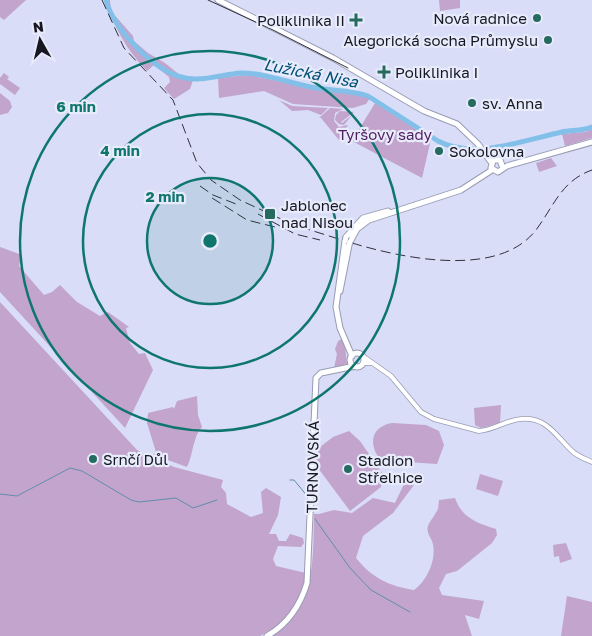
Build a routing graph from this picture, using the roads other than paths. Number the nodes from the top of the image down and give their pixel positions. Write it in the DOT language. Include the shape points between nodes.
graph roads {
  1 [pos="218,0"];
  2 [pos="592,142"];
  3 [pos="491,166"];
  4 [pos="504,166"];
  5 [pos="353,357"];
  6 [pos="364,360"];
  7 [pos="355,366"];
  8 [pos="344,370"];
  9 [pos="592,462"];
  10 [pos="267,636"];
  1 -- 3 [label="main road" via="333,58 424,111 457,124 482,149"];
  2 -- 4 [label="main road"];
  3 -- 4 [label="main road" via="498,172"];
  3 -- 4 [label="main road" via="499,160"];
  3 -- 5 [label="main road, bridge" via="461,190 365,217 356,224 346,245 339,313"];
  5 -- 6 [label="main road"];
  5 -- 7 [label="main road"];
  5 -- 8 [label="main road"];
  6 -- 7 [label="main road, TURNOVSKÁ"];
  6 -- 9 [label="main road" via="395,380 416,409 428,416 479,431 515,420 536,420 552,428 574,453"];
  7 -- 8 [label="main road, TURNOVSKÁ"];
  8 -- 10 [label="main road, TURNOVSKÁ" via="319,374 314,386 309,570 302,599 287,621"];
}
